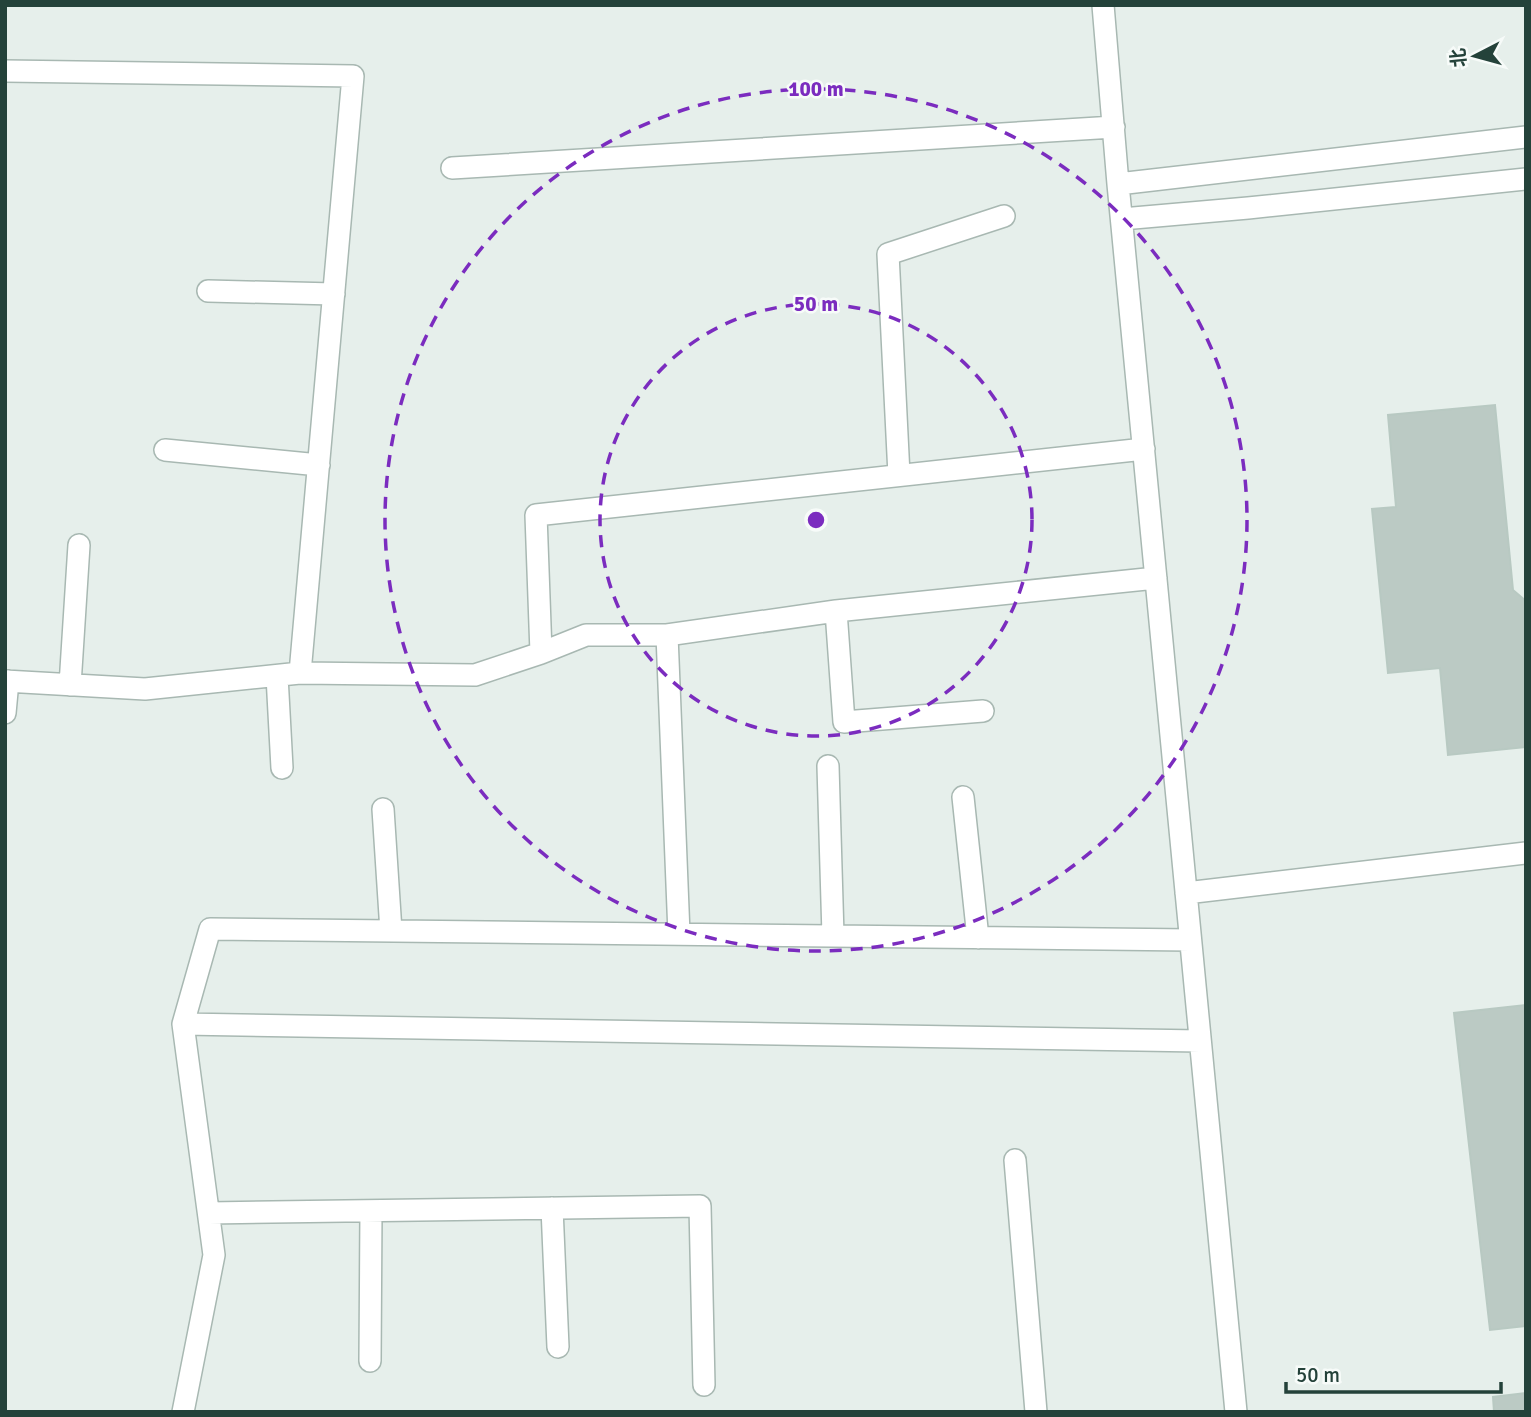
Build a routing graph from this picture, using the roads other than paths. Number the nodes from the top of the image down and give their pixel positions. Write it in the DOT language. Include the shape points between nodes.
graph roads {
  1 [pos="1103,5"];
  2 [pos="5,71"];
  3 [pos="1114,127"];
  4 [pos="1526,137"];
  5 [pos="452,168"];
  6 [pos="1526,179"];
  7 [pos="1118,184"];
  8 [pos="1004,216"];
  9 [pos="1122,219"];
  10 [pos="208,291"];
  11 [pos="334,294"];
  12 [pos="1144,449"];
  13 [pos="165,450"];
  14 [pos="319,465"];
  15 [pos="900,475"];
  16 [pos="79,545"];
  17 [pos="1156,578"];
  18 [pos="836,611"];
  19 [pos="667,635"];
  20 [pos="541,653"];
  21 [pos="300,673"];
  22 [pos="277,676"];
  23 [pos="6,681"];
  24 [pos="70,685"];
  25 [pos="984,711"];
  26 [pos="5,713"];
  27 [pos="828,766"];
  28 [pos="282,768"];
  29 [pos="963,797"];
  30 [pos="383,809"];
  31 [pos="1526,853"];
  32 [pos="1186,893"];
  33 [pos="391,931"];
  34 [pos="678,934"];
  35 [pos="833,936"];
  36 [pos="978,937"];
  37 [pos="1191,940"];
  38 [pos="183,1024"];
  39 [pos="1200,1041"];
  40 [pos="1015,1160"];
  41 [pos="552,1208"];
  42 [pos="371,1211"];
  43 [pos="209,1213"];
  44 [pos="558,1347"];
  45 [pos="370,1361"];
  46 [pos="704,1385"];
  47 [pos="183,1412"];
  48 [pos="1036,1412"];
  49 [pos="1236,1412"];
  1 -- 3 [label="street"];
  2 -- 11 [label="street" via="353,76"];
  3 -- 5 [label="street"];
  3 -- 7 [label="street"];
  4 -- 7 [label="street"];
  6 -- 9 [label="street"];
  7 -- 9 [label="street"];
  8 -- 15 [label="street" via="888,254"];
  9 -- 12 [label="street"];
  10 -- 11 [label="street"];
  11 -- 14 [label="street"];
  12 -- 15 [label="street"];
  12 -- 17 [label="street"];
  13 -- 14 [label="street"];
  14 -- 21 [label="street"];
  15 -- 20 [label="street" via="536,515"];
  16 -- 24 [label="street"];
  17 -- 18 [label="street"];
  17 -- 32 [label="street"];
  18 -- 19 [label="street"];
  18 -- 25 [label="street" via="844,722"];
  19 -- 20 [label="street" via="586,635"];
  19 -- 34 [label="street"];
  20 -- 21 [label="street" via="475,674"];
  21 -- 22 [label="street"];
  22 -- 24 [label="street" via="145,689"];
  22 -- 28 [label="street"];
  23 -- 24 [label="street"];
  23 -- 26 [label="street"];
  27 -- 35 [label="street"];
  29 -- 36 [label="street"];
  30 -- 33 [label="street"];
  31 -- 32 [label="street"];
  32 -- 37 [label="street"];
  33 -- 34 [label="street"];
  33 -- 38 [label="street" via="210,929"];
  34 -- 35 [label="street"];
  35 -- 36 [label="street"];
  36 -- 37 [label="street"];
  37 -- 39 [label="street"];
  38 -- 39 [label="street"];
  38 -- 43 [label="street"];
  39 -- 49 [label="street"];
  40 -- 48 [label="street"];
  41 -- 42 [label="street"];
  41 -- 44 [label="street"];
  41 -- 46 [label="street" via="700,1206"];
  42 -- 43 [label="street"];
  42 -- 45 [label="street"];
  43 -- 47 [label="street" via="214,1255"];
}
